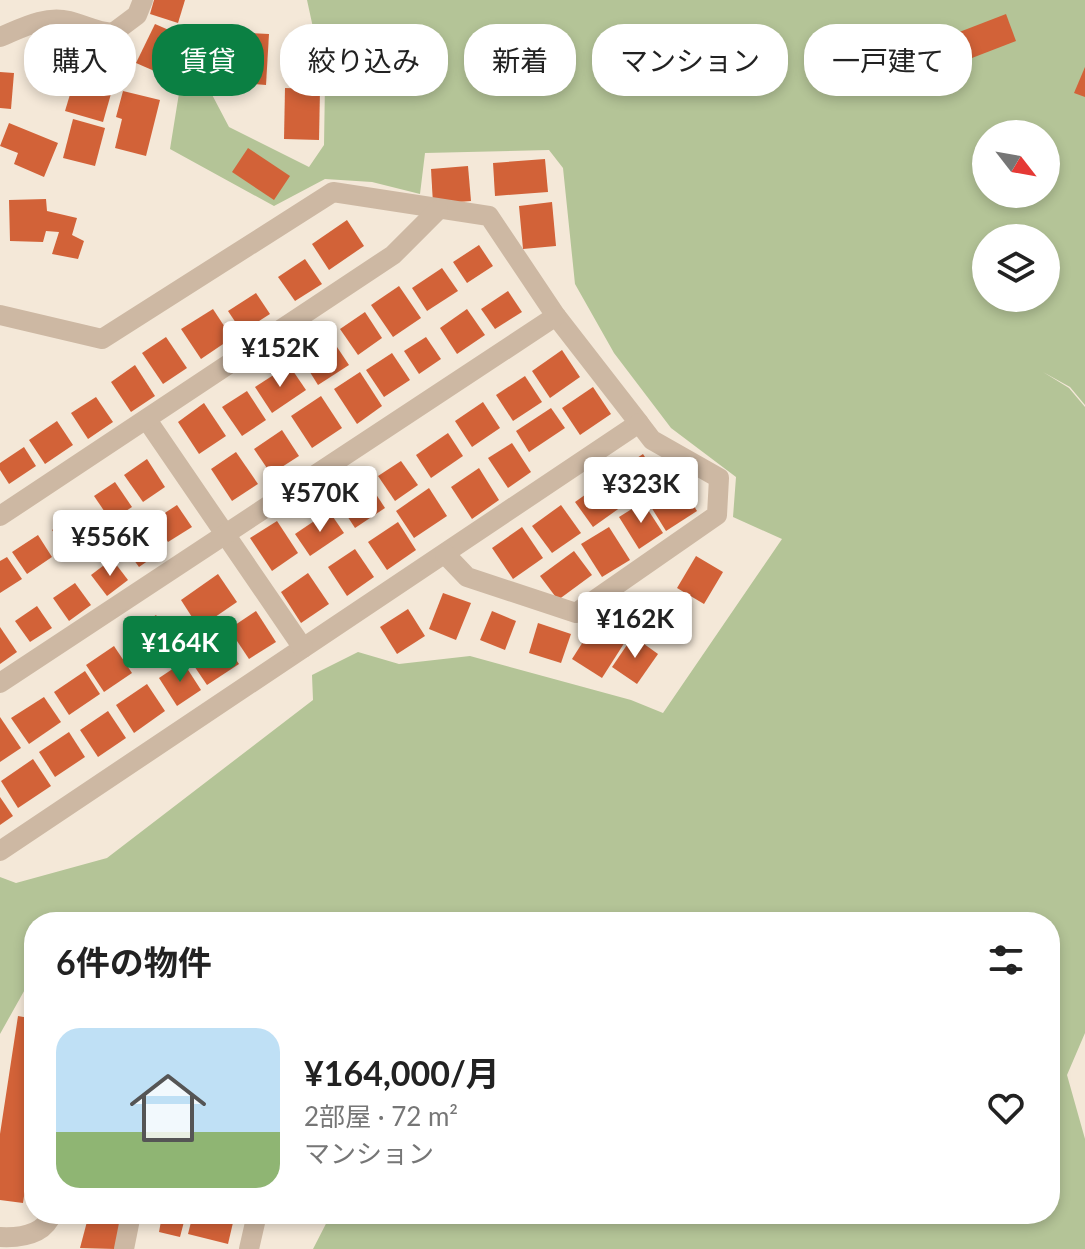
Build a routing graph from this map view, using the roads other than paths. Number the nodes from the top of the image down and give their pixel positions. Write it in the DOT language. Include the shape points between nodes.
graph roads {
  1 [pos="143,0"];
  2 [pos="0,37"];
  3 [pos="438,210"];
  4 [pos="0,315"];
  5 [pos="556,316"];
  6 [pos="147,420"];
  7 [pos="639,423"];
  8 [pos="0,516"];
  9 [pos="227,536"];
  10 [pos="445,554"];
  11 [pos="303,648"];
  12 [pos="0,683"];
  13 [pos="0,851"];
  14 [pos="44,1224"];
  15 [pos="129,1224"];
  16 [pos="255,1224"];
  17 [pos="0,1237"];
  18 [pos="124,1249"];
  19 [pos="249,1249"];
  1 -- 2 [label="street" via="137,15 113,33 68,20 43,20"];
  3 -- 4 [label="street" via="333,192 102,339"];
  3 -- 5 [label="street" via="489,216"];
  3 -- 6 [label="street" via="393,255"];
  5 -- 7 [label="street"];
  5 -- 9 [label="street"];
  6 -- 8 [label="street"];
  6 -- 9 [label="street"];
  7 -- 10 [label="street"];
  7 -- 10 [label="street" via="652,440 719,478 717,515 576,613 467,577"];
  9 -- 11 [label="street"];
  9 -- 12 [label="street"];
  10 -- 11 [label="street"];
  11 -- 13 [label="street"];
  14 -- 17 [label="street" via="20,1237"];
  15 -- 18 [label="street"];
  16 -- 19 [label="street"];
}
